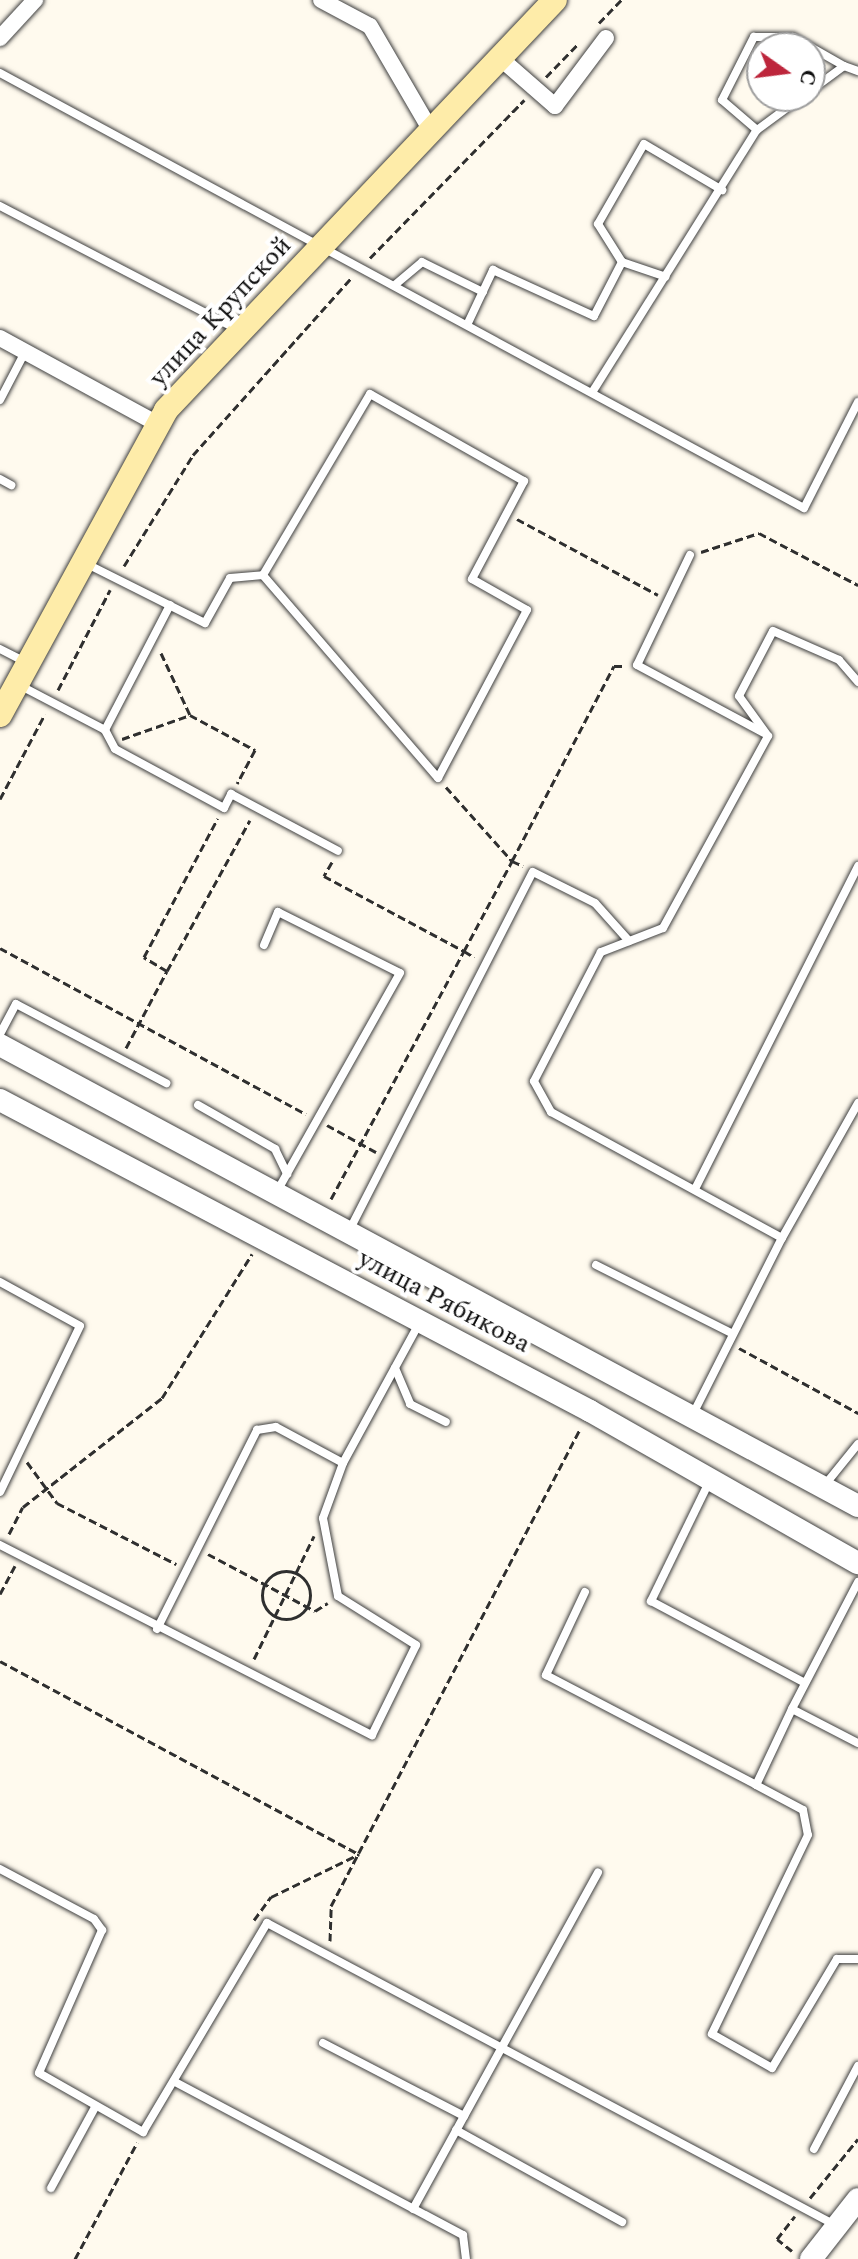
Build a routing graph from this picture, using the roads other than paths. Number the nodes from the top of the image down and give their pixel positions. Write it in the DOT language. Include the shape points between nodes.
graph roads {
  1 [pos="35,0"];
  2 [pos="321,0"];
  3 [pos="555,0"];
  4 [pos="0,38"];
  5 [pos="606,38"];
  6 [pos="500,58"];
  7 [pos="844,66"];
  8 [pos="858,71"];
  9 [pos="0,73"];
  10 [pos="826,79"];
  11 [pos="781,112"];
  12 [pos="757,130"];
  13 [pos="431,131"];
  14 [pos="722,190"];
  15 [pos="0,206"];
  16 [pos="323,244"];
  17 [pos="622,262"];
  18 [pos="666,277"];
  19 [pos="396,284"];
  20 [pos="483,292"];
  21 [pos="468,323"];
  22 [pos="241,331"];
  23 [pos="0,338"];
  24 [pos="25,352"];
  25 [pos="593,391"];
  26 [pos="0,400"];
  27 [pos="858,402"];
  28 [pos="156,423"];
  29 [pos="0,479"];
  30 [pos="11,485"];
  31 [pos="690,555"];
  32 [pos="83,561"];
  33 [pos="263,575"];
  34 [pos="170,605"];
  35 [pos="0,649"];
  36 [pos="22,674"];
  37 [pos="858,682"];
  38 [pos="1,709"];
  39 [pos="105,730"];
  40 [pos="768,736"];
  41 [pos="338,851"];
  42 [pos="858,866"];
  43 [pos="629,941"];
  44 [pos="264,945"];
  45 [pos="0,1034"];
  46 [pos="0,1045"];
  47 [pos="166,1083"];
  48 [pos="0,1100"];
  49 [pos="858,1103"];
  50 [pos="198,1105"];
  51 [pos="281,1184"];
  52 [pos="695,1189"];
  53 [pos="348,1232"];
  54 [pos="782,1238"];
  55 [pos="596,1265"];
  56 [pos="0,1282"];
  57 [pos="420,1322"];
  58 [pos="731,1338"];
  59 [pos="395,1368"];
  60 [pos="693,1414"];
  61 [pos="446,1422"];
  62 [pos="858,1444"];
  63 [pos="343,1463"];
  64 [pos="710,1479"];
  65 [pos="824,1487"];
  66 [pos="0,1492"];
  67 [pos="858,1506"];
  68 [pos="1,1546"];
  69 [pos="858,1563"];
  70 [pos="858,1582"];
  71 [pos="585,1592"];
  72 [pos="157,1629"];
  73 [pos="805,1683"];
  74 [pos="792,1709"];
  75 [pos="858,1743"];
  76 [pos="756,1785"];
  77 [pos="0,1869"];
  78 [pos="598,1872"];
  79 [pos="858,1959"];
  80 [pos="323,2043"];
  81 [pos="503,2044"];
  82 [pos="858,2066"];
  83 [pos="177,2083"];
  84 [pos="94,2109"];
  85 [pos="464,2116"];
  86 [pos="456,2130"];
  87 [pos="814,2149"];
  88 [pos="51,2188"];
  89 [pos="858,2199"];
  90 [pos="413,2209"];
  91 [pos="622,2222"];
  92 [pos="837,2227"];
  93 [pos="466,2259"];
  94 [pos="811,2259"];
  1 -- 4 [label="street"];
  2 -- 13 [label="street" via="370,26"];
  3 -- 6 [label="main road, улица Крупской"];
  5 -- 6 [label="street" via="555,106"];
  6 -- 13 [label="main road, улица Крупской"];
  7 -- 8 [label="lane"];
  7 -- 10 [label="lane"];
  7 -- 12 [label="lane" via="793,37 754,37 722,100"];
  9 -- 16 [label="lane"];
  11 -- 12 [label="lane"];
  12 -- 14 [label="lane"];
  13 -- 16 [label="main road, улица Крупской"];
  14 -- 17 [label="lane" via="644,144 598,224"];
  14 -- 18 [label="lane"];
  15 -- 22 [label="lane"];
  16 -- 19 [label="lane"];
  16 -- 22 [label="main road, улица Крупской"];
  17 -- 18 [label="lane"];
  17 -- 20 [label="lane" via="594,316 493,270"];
  18 -- 25 [label="lane"];
  19 -- 20 [label="lane" via="422,262"];
  19 -- 21 [label="lane"];
  20 -- 21 [label="lane"];
  21 -- 25 [label="lane"];
  22 -- 28 [label="main road, улица Крупской"];
  23 -- 24 [label="street"];
  24 -- 26 [label="lane"];
  24 -- 28 [label="street"];
  25 -- 27 [label="lane" via="804,508"];
  28 -- 32 [label="main road, улица Крупской"];
  29 -- 30 [label="lane"];
  31 -- 40 [label="lane" via="637,665"];
  32 -- 34 [label="lane"];
  32 -- 36 [label="main road, улица Крупской"];
  33 -- 33 [label="lane" via="370,394 524,481 472,579 527,610 438,778"];
  33 -- 34 [label="lane" via="230,578 205,623"];
  34 -- 39 [label="lane"];
  35 -- 36 [label="lane"];
  36 -- 38 [label="main road, улица Крупской"];
  36 -- 39 [label="lane" via="51,703"];
  37 -- 40 [label="lane" via="839,660 773,631 739,696"];
  39 -- 41 [label="lane" via="111,742 224,808 231,794"];
  40 -- 43 [label="lane" via="663,928"];
  42 -- 52 [label="lane"];
  43 -- 52 [label="lane" via="601,952 534,1081 551,1112"];
  43 -- 53 [label="lane" via="595,903 533,872"];
  44 -- 51 [label="lane" via="278,912 400,973"];
  45 -- 47 [label="lane" via="16,1004"];
  46 -- 51 [label="street, улица Рябикова"];
  48 -- 57 [label="street, улица Рябикова"];
  49 -- 54 [label="lane"];
  50 -- 51 [label="lane" via="275,1149"];
  51 -- 53 [label="street, улица Рябикова"];
  52 -- 54 [label="lane"];
  53 -- 60 [label="street, улица Рябикова"];
  54 -- 58 [label="lane"];
  55 -- 58 [label="lane"];
  56 -- 66 [label="lane" via="80,1326"];
  57 -- 59 [label="lane"];
  57 -- 64 [label="street, улица Рябикова"];
  58 -- 60 [label="lane"];
  59 -- 61 [label="lane" via="410,1404"];
  59 -- 63 [label="lane"];
  60 -- 65 [label="street, улица Рябикова"];
  62 -- 65 [label="lane"];
  63 -- 72 [label="lane" via="266,1424"];
  63 -- 72 [label="lane" via="323,1518 338,1596 416,1645 372,1735"];
  64 -- 69 [label="street, улица Рябикова"];
  64 -- 73 [label="lane" via="651,1601"];
  65 -- 67 [label="street, улица Рябикова"];
  68 -- 72 [label="lane"];
  70 -- 73 [label="lane"];
  71 -- 76 [label="lane" via="546,1675"];
  73 -- 74 [label="lane"];
  74 -- 75 [label="lane"];
  74 -- 76 [label="lane"];
  76 -- 79 [label="lane" via="803,1810 808,1835 712,2034 772,2068 837,1959"];
  77 -- 84 [label="lane" via="94,1919 102,1930 101,1945 39,2065 45,2080"];
  78 -- 81 [label="lane"];
  80 -- 85 [label="lane"];
  81 -- 83 [label="lane" via="329,1952 264,1925"];
  81 -- 85 [label="lane"];
  81 -- 92 [label="lane"];
  82 -- 87 [label="lane"];
  83 -- 84 [label="lane" via="143,2132"];
  83 -- 90 [label="lane"];
  84 -- 88 [label="lane"];
  85 -- 86 [label="lane"];
  86 -- 90 [label="lane"];
  86 -- 91 [label="lane"];
  89 -- 92 [label="street"];
  90 -- 93 [label="lane" via="463,2235"];
  92 -- 94 [label="street"];
}
